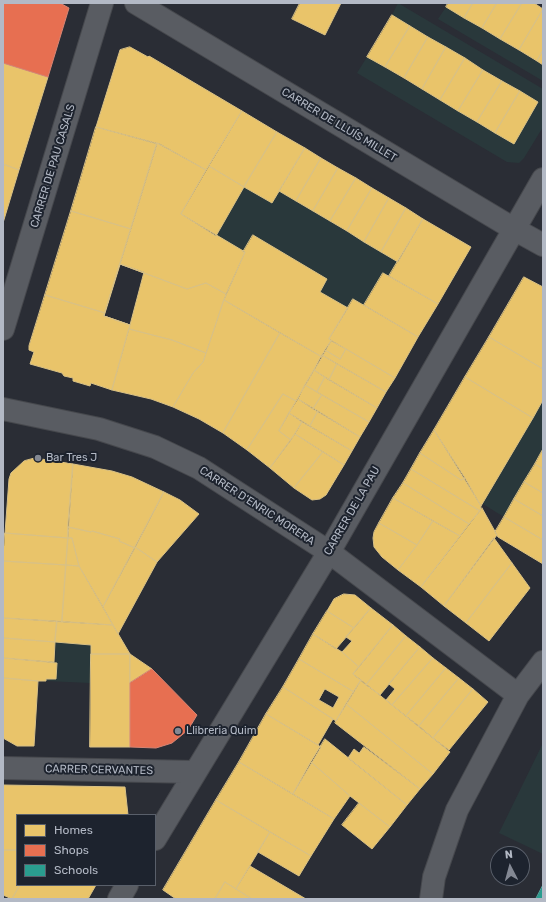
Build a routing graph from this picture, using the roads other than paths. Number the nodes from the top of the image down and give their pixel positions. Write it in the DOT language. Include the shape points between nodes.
graph roads {
  1 [pos="102,3"];
  2 [pos="136,3"];
  3 [pos="543,179"];
  4 [pos="514,229"];
  5 [pos="543,245"];
  6 [pos="3,329"];
  7 [pos="3,409"];
  8 [pos="329,552"];
  9 [pos="543,662"];
  10 [pos="518,695"];
  11 [pos="3,768"];
  12 [pos="195,772"];
  13 [pos="156,837"];
  14 [pos="126,886"];
  15 [pos="119,899"];
  16 [pos="431,899"];
  1 -- 6 [label="street, CARRER DE PAU CASALS"];
  2 -- 4 [label="street, CARRER DE LLUÍS MILLET"];
  3 -- 4 [label="street, CARRER DE LA PAU"];
  4 -- 5 [label="street, CARRER DE LLUÍS MILLET"];
  4 -- 8 [label="street, CARRER DE LA PAU"];
  7 -- 8 [label="street, CARRER D'ENRIC MORERA" via="99,429 155,447 199,468"];
  8 -- 10 [label="street, CARRER D'ENRIC MORERA"];
  8 -- 12 [label="street, CARRER DE LA PAU"];
  9 -- 10 [label="street"];
  10 -- 16 [label="street" via="457,810 434,877"];
  11 -- 12 [label="street, CARRER CERVANTES"];
  12 -- 13 [label="street, CARRER DE LA PAU"];
  14 -- 15 [label="street"];
}
